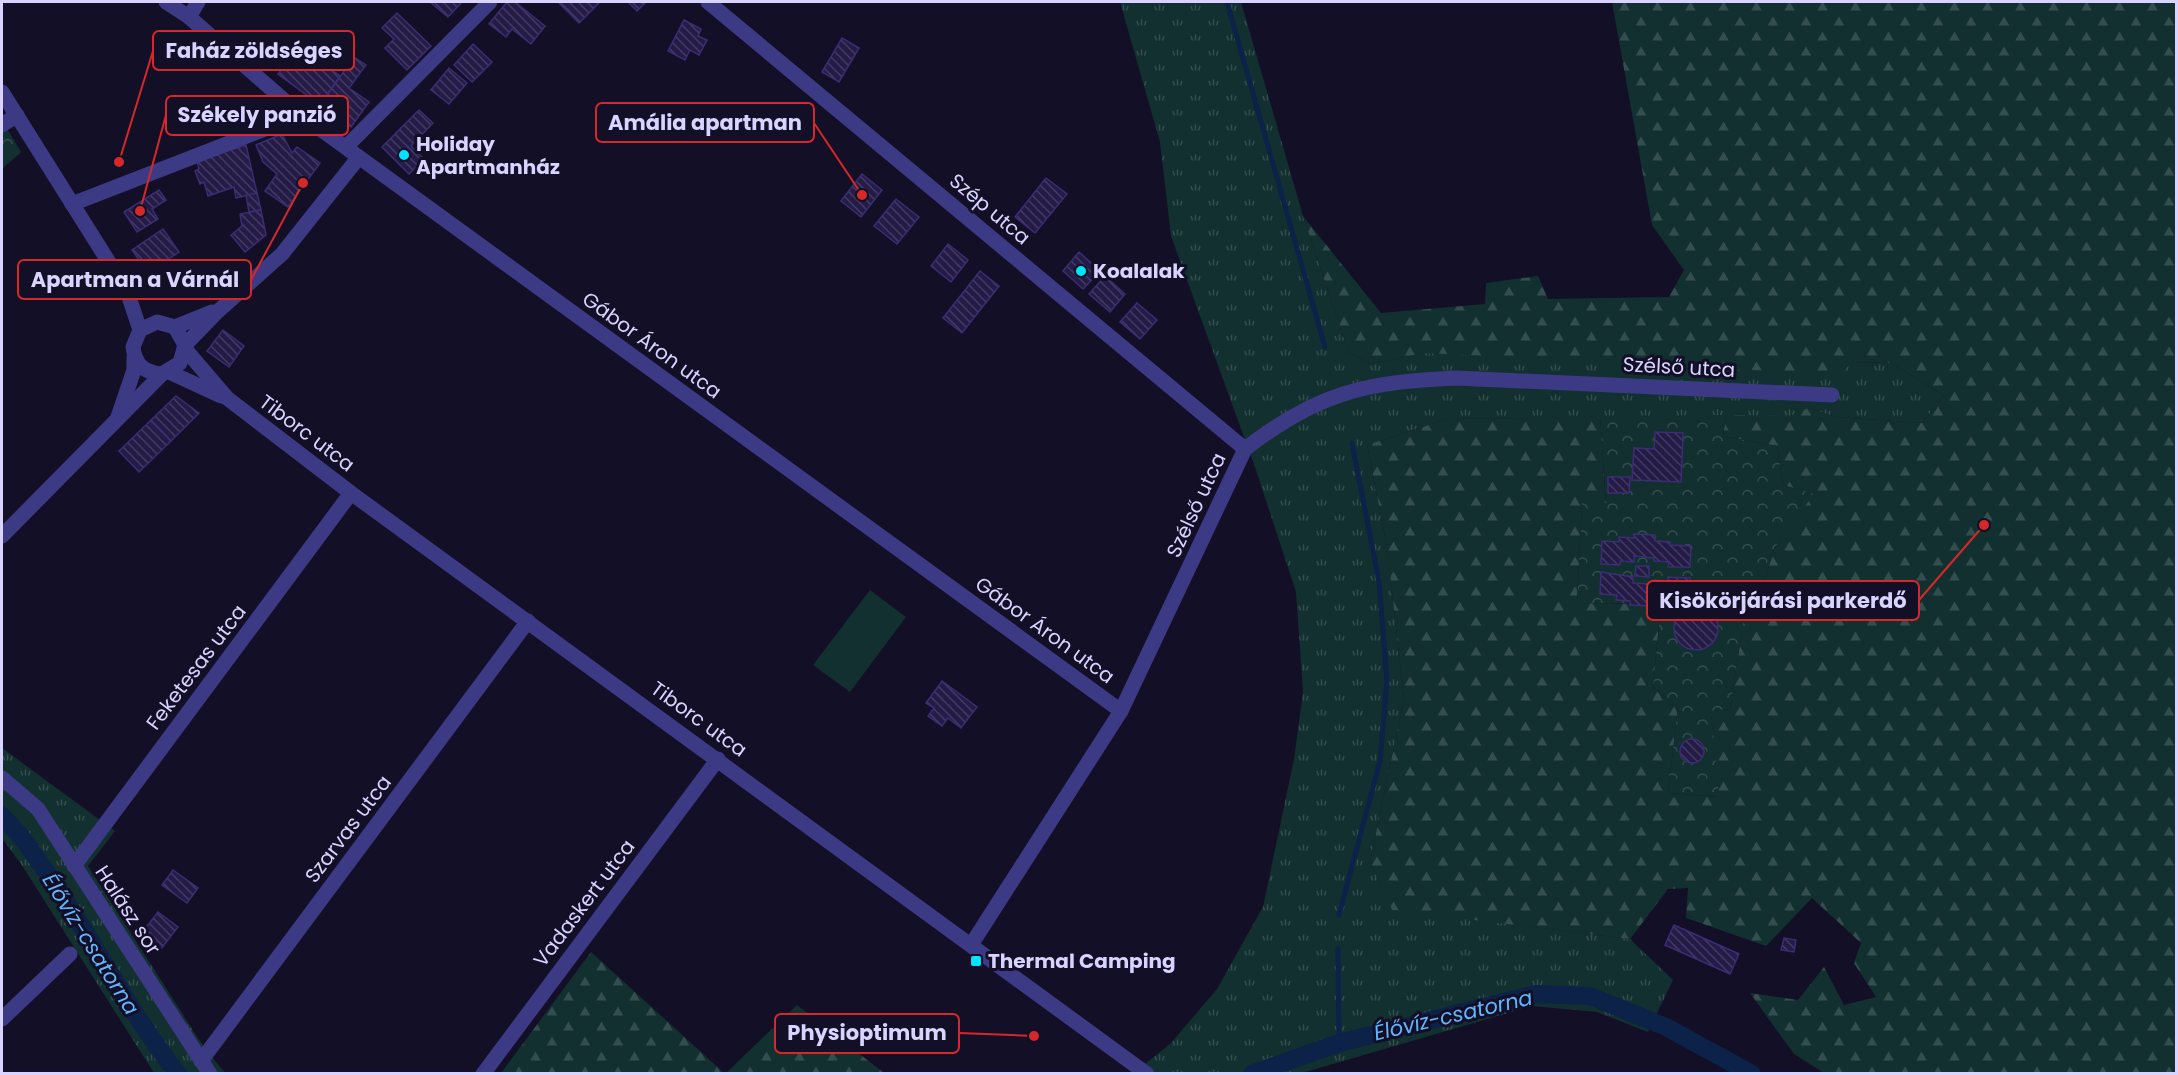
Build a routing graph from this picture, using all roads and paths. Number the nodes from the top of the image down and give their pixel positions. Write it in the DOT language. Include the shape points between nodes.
graph roads {
  1 [pos="166,2"];
  2 [pos="198,2"];
  3 [pos="490,2"];
  4 [pos="708,2"];
  5 [pos="189,17"];
  6 [pos="2,92"];
  7 [pos="17,114"];
  8 [pos="301,115"];
  9 [pos="2,125"];
  10 [pos="346,147"];
  11 [pos="359,157"];
  12 [pos="72,204"];
  13 [pos="127,291"];
  14 [pos="223,307"];
  15 [pos="171,325"];
  16 [pos="140,330"];
  17 [pos="185,347"];
  18 [pos="134,357"];
  19 [pos="166,373"];
  20 [pos="1832,395"];
  21 [pos="227,398"];
  22 [pos="116,423"];
  23 [pos="1245,450"];
  24 [pos="351,494"];
  25 [pos="2,536"];
  26 [pos="528,621"];
  27 [pos="1121,711"];
  28 [pos="718,759"];
  29 [pos="2,778"];
  30 [pos="74,866"];
  31 [pos="971,945"];
  32 [pos="70,954"];
  33 [pos="2,1019"];
  34 [pos="205,1067"];
  35 [pos="483,1074"];
  36 [pos="1147,1074"];
  1 -- 5 [label="street, Gábor Áron utca"];
  2 -- 5 [label="street"];
  3 -- 10 [label="street"];
  4 -- 23 [label="street, Szép utca"];
  5 -- 8 [label="street, Gábor Áron utca"];
  6 -- 7 [label="street, Tiborc utca"];
  7 -- 9 [label="street"];
  7 -- 12 [label="street, Tiborc utca"];
  8 -- 10 [label="street, Gábor Áron utca"];
  8 -- 12 [label="street"];
  10 -- 11 [label="street, Gábor Áron utca"];
  11 -- 14 [label="street" via="282,254"];
  11 -- 27 [label="street, Gábor Áron utca"];
  12 -- 13 [label="street, Tiborc utca"];
  13 -- 15 [label="street, Tiborc utca"];
  13 -- 16 [label="street, Tiborc utca"];
  14 -- 15 [label="street"];
  14 -- 17 [label="street"];
  15 -- 16 [label="street" via="148,324"];
  15 -- 17 [label="street, Tiborc utca"];
  16 -- 18 [label="street" via="134,338"];
  17 -- 19 [label="street" via="180,363"];
  17 -- 21 [label="street, Tiborc utca"];
  18 -- 19 [label="street, Tiborc utca" via="145,370"];
  18 -- 22 [label="street" via="134,370"];
  19 -- 21 [label="street, Tiborc utca"];
  19 -- 22 [label="street"];
  20 -- 23 [label="street, Szélső utca" via="1456,378 1400,380 1332,396 1276,425"];
  21 -- 24 [label="street, Tiborc utca"];
  22 -- 25 [label="street"];
  23 -- 27 [label="street, Szélső utca"];
  24 -- 26 [label="street, Tiborc utca"];
  24 -- 30 [label="street, Feketesas utca"];
  26 -- 28 [label="street, Tiborc utca"];
  26 -- 34 [label="street, Szarvas utca"];
  27 -- 31 [label="street, Szélső utca"];
  28 -- 31 [label="street, Tiborc utca"];
  28 -- 35 [label="street, Vadaskert utca"];
  29 -- 30 [label="street, Halász sor" via="38,809"];
  30 -- 34 [label="street, Halász sor"];
  31 -- 36 [label="street, Tiborc utca"];
  32 -- 33 [label="street"];
}
